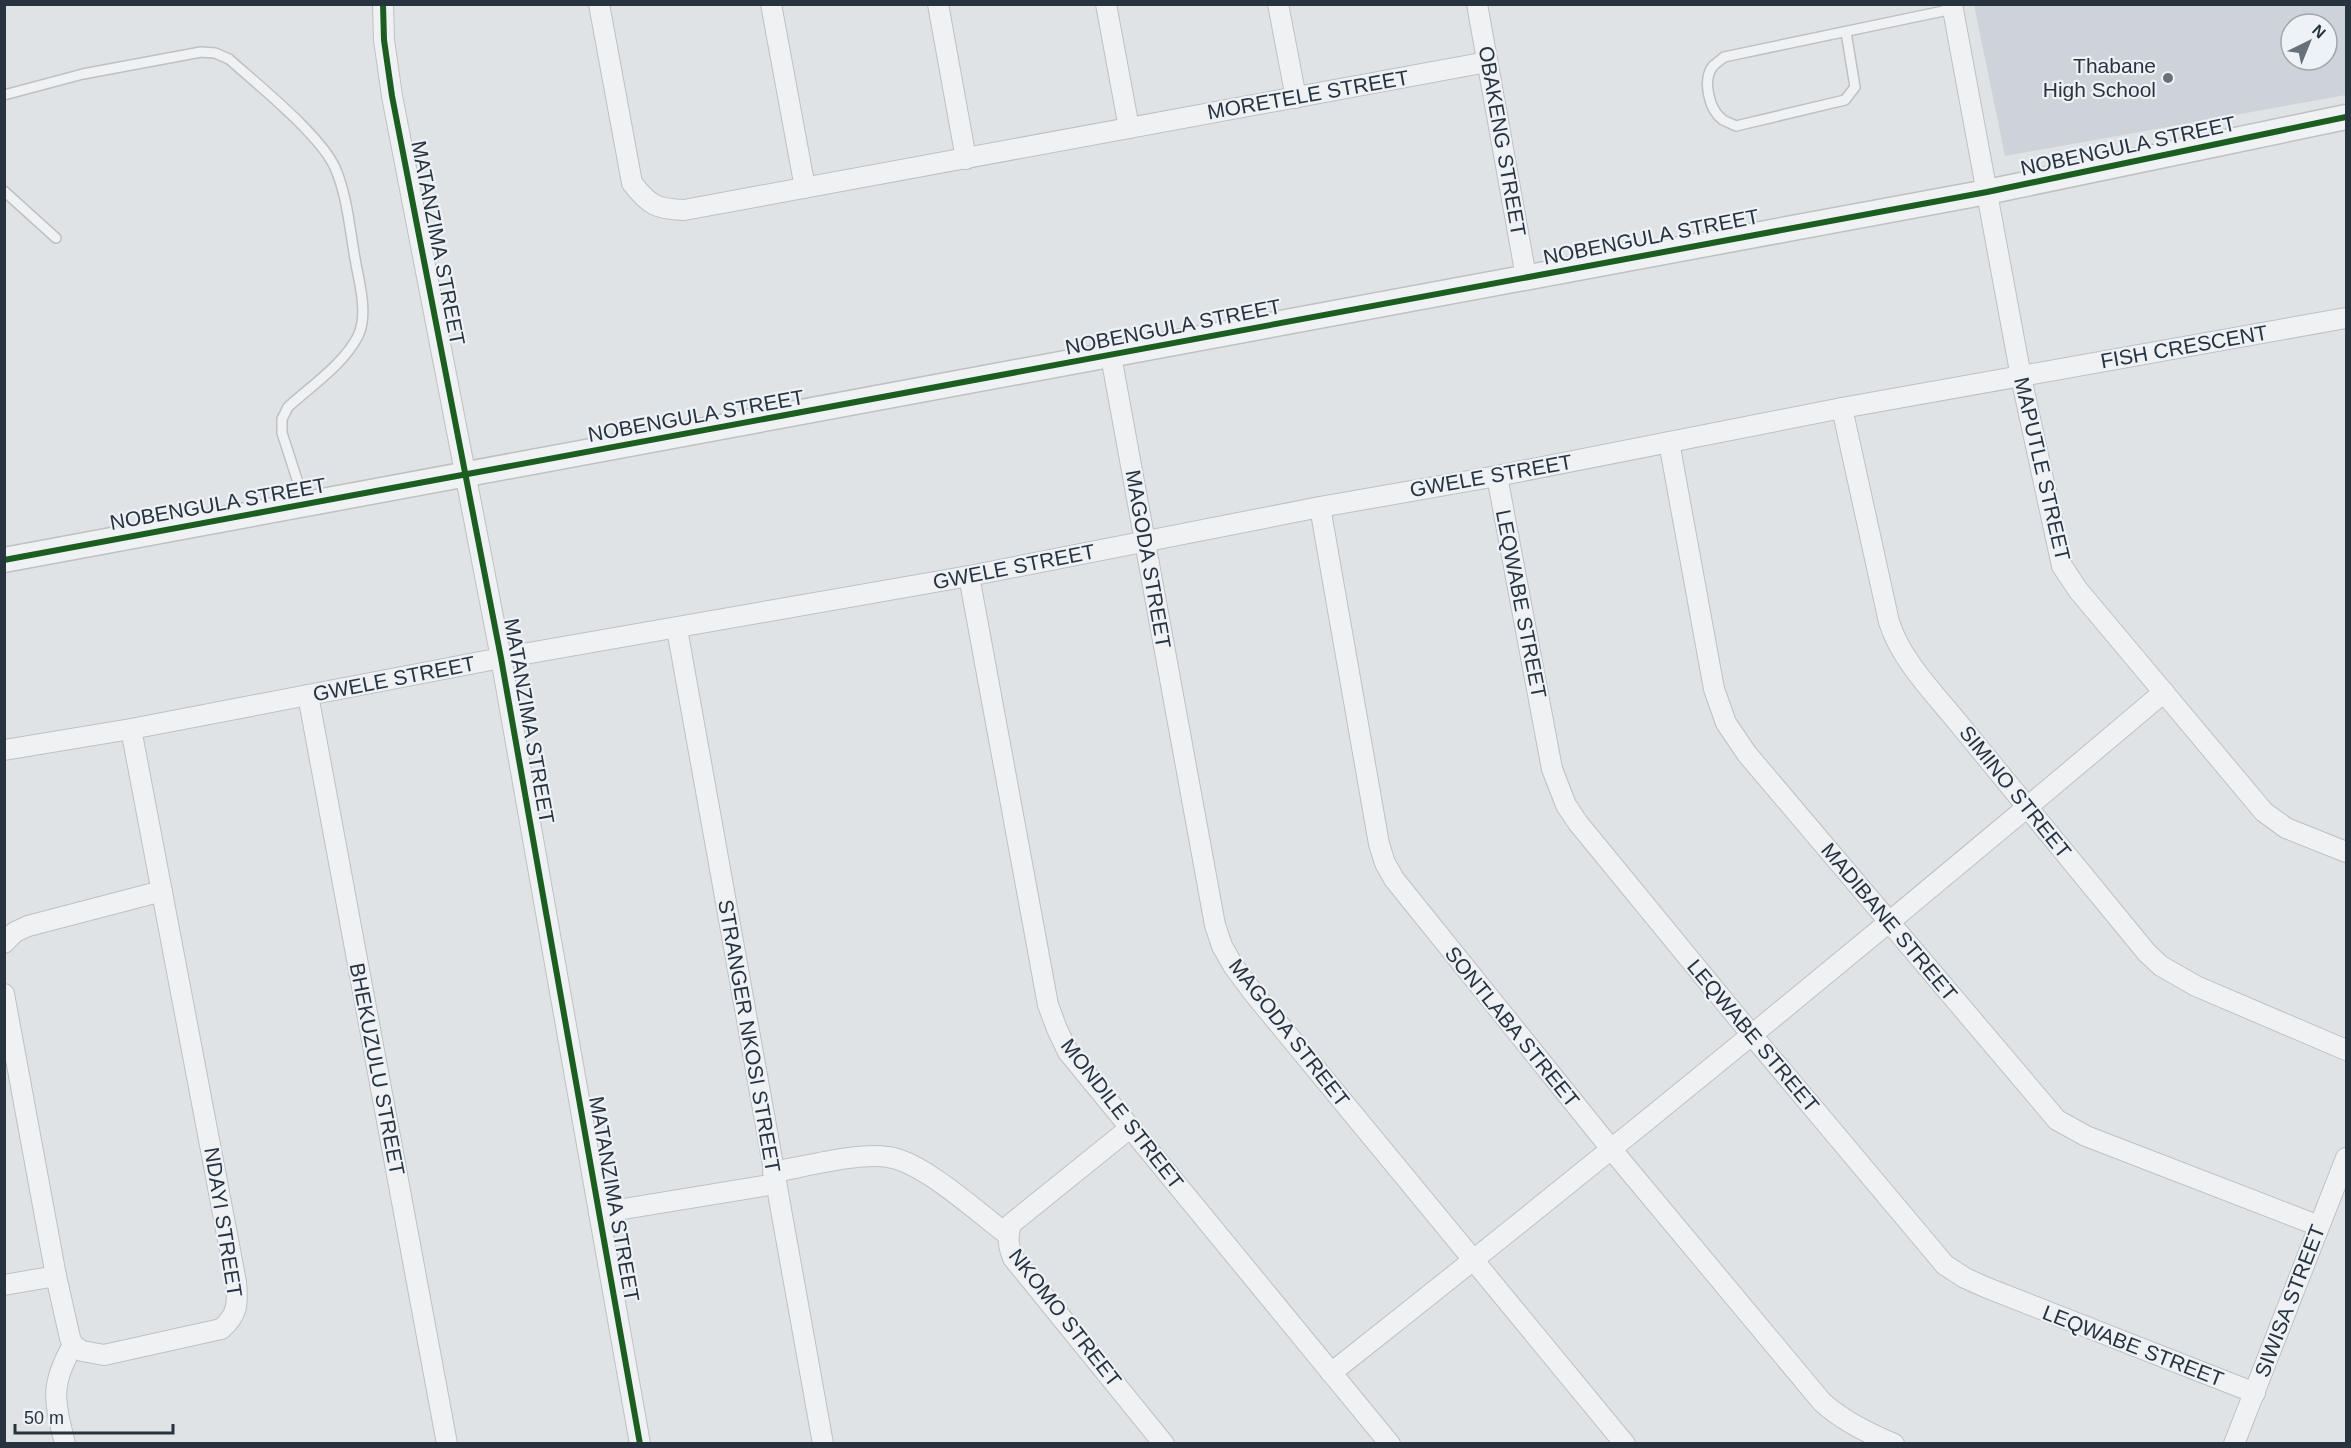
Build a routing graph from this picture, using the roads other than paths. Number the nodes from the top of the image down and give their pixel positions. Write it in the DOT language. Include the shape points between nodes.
graph roads {
  1 [pos="383,4"];
  2 [pos="599,4"];
  3 [pos="771,4"];
  4 [pos="938,4"];
  5 [pos="1106,4"];
  6 [pos="1278,4"];
  7 [pos="1477,4"];
  8 [pos="1952,7"];
  9 [pos="1846,32"];
  10 [pos="1488,62"];
  11 [pos="4,95"];
  12 [pos="1296,98"];
  13 [pos="2346,117"];
  14 [pos="1129,128"];
  15 [pos="966,159"];
  16 [pos="805,188"];
  17 [pos="4,191"];
  18 [pos="1987,192"];
  19 [pos="56,238"];
  20 [pos="1526,278"];
  21 [pos="2346,318"];
  22 [pos="1111,356"];
  23 [pos="2021,377"];
  24 [pos="1842,408"];
  25 [pos="1669,442"];
  26 [pos="466,475"];
  27 [pos="1497,476"];
  28 [pos="305,505"];
  29 [pos="1320,507"];
  30 [pos="1144,542"];
  31 [pos="4,560"];
  32 [pos="969,576"];
  33 [pos="677,628"];
  34 [pos="501,658"];
  35 [pos="2164,692"];
  36 [pos="308,694"];
  37 [pos="131,729"];
  38 [pos="4,750"];
  39 [pos="2027,808"];
  40 [pos="2346,852"];
  41 [pos="162,891"];
  42 [pos="1889,922"];
  43 [pos="4,943"];
  44 [pos="4,994"];
  45 [pos="1751,1034"];
  46 [pos="2346,1050"];
  47 [pos="1130,1128"];
  48 [pos="1612,1150"];
  49 [pos="2346,1158"];
  50 [pos="774,1178"];
  51 [pos="599,1213"];
  52 [pos="2319,1226"];
  53 [pos="1008,1236"];
  54 [pos="1474,1260"];
  55 [pos="56,1276"];
  56 [pos="4,1285"];
  57 [pos="73,1345"];
  58 [pos="1330,1373"];
  59 [pos="2255,1393"];
  60 [pos="65,1443"];
  61 [pos="447,1443"];
  62 [pos="640,1443"];
  63 [pos="823,1443"];
  64 [pos="1164,1443"];
  65 [pos="1390,1443"];
  66 [pos="1625,1443"];
  67 [pos="1894,1443"];
  68 [pos="2234,1443"];
  1 -- 26 [label="street, MATANZIMA STREET" via="392,96"];
  2 -- 16 [label="street, MORETELE STREET" via="632,183 645,200 661,209 684,210"];
  3 -- 16 [label="street"];
  4 -- 15 [label="street"];
  5 -- 14 [label="street"];
  6 -- 12 [label="street"];
  7 -- 10 [label="street, OBAKENG STREET"];
  8 -- 9 [label="lane"];
  8 -- 18 [label="street, MAPUTLE STREET"];
  9 -- 9 [label="lane" via="1855,87 1845,100 1736,126 1721,119 1715,111 1707,83 1713,66 1724,57"];
  10 -- 12 [label="street, MORETELE STREET"];
  10 -- 20 [label="street, OBAKENG STREET"];
  11 -- 28 [label="lane" via="83,74 201,52 215,53 229,59 328,155 342,186 362,321 348,350 288,407 282,419 282,433"];
  12 -- 14 [label="street, MORETELE STREET"];
  13 -- 18 [label="street, NOBENGULA STREET"];
  14 -- 15 [label="street, MORETELE STREET"];
  15 -- 16 [label="street, MORETELE STREET"];
  17 -- 19 [label="lane"];
  18 -- 20 [label="street, NOBENGULA STREET"];
  18 -- 23 [label="street, MAPUTLE STREET"];
  20 -- 22 [label="street, NOBENGULA STREET"];
  21 -- 23 [label="street, FISH CRESCENT"];
  22 -- 26 [label="street, NOBENGULA STREET"];
  22 -- 30 [label="street, MAGODA STREET"];
  23 -- 24 [label="street, GWELE STREET"];
  23 -- 35 [label="street, MAPUTLE STREET" via="2062,566"];
  24 -- 25 [label="street, GWELE STREET"];
  24 -- 39 [label="street, SIMINO STREET" via="1893,634 1911,663"];
  25 -- 27 [label="street, GWELE STREET"];
  25 -- 42 [label="street, MADIBANE STREET" via="1714,690 1726,723 1747,754"];
  26 -- 28 [label="street, NOBENGULA STREET"];
  26 -- 34 [label="street, MATANZIMA STREET"];
  27 -- 29 [label="street, GWELE STREET"];
  27 -- 45 [label="street, LEQWABE STREET" via="1557,787 1578,823"];
  28 -- 31 [label="street, NOBENGULA STREET"];
  29 -- 30 [label="street, GWELE STREET"];
  29 -- 48 [label="street, SONTLABA STREET" via="1385,863 1402,893"];
  30 -- 32 [label="street, GWELE STREET"];
  30 -- 54 [label="street, MAGODA STREET" via="1215,926 1222,946 1255,995"];
  32 -- 33 [label="street, GWELE STREET"];
  32 -- 47 [label="street, MONDILE STREET" via="1048,1005 1068,1052"];
  33 -- 34 [label="street, GWELE STREET"];
  33 -- 50 [label="street, STRANGER NKOSI STREET"];
  34 -- 36 [label="street, GWELE STREET"];
  34 -- 51 [label="street, MATANZIMA STREET"];
  35 -- 39 [label="street"];
  35 -- 40 [label="street, MAPUTLE STREET" via="2264,812 2286,828"];
  36 -- 37 [label="street, GWELE STREET"];
  36 -- 61 [label="street, BHEKUZULU STREET"];
  37 -- 38 [label="street, GWELE STREET"];
  37 -- 41 [label="street, NDAYI STREET"];
  39 -- 42 [label="street"];
  39 -- 46 [label="street, SIMINO STREET" via="2161,966 2196,986"];
  41 -- 43 [label="street" via="28,926"];
  41 -- 57 [label="street, NDAYI STREET" via="236,1282 236,1312 221,1329 104,1355"];
  42 -- 45 [label="street"];
  42 -- 52 [label="street, MADIBANE STREET" via="2057,1120 2086,1136"];
  44 -- 55 [label="street"];
  45 -- 48 [label="street"];
  45 -- 59 [label="street, LEQWABE STREET" via="1945,1265 1985,1287"];
  47 -- 53 [label="street, NKOMO STREET" via="1023,1213 1011,1224"];
  47 -- 58 [label="street, MONDILE STREET"];
  48 -- 54 [label="street"];
  48 -- 67 [label="street, SONTLABA STREET" via="1822,1402 1853,1425"];
  49 -- 52 [label="street, SIWISA STREET"];
  50 -- 51 [label="street"];
  50 -- 53 [label="street" via="861,1157 888,1157 935,1178"];
  50 -- 63 [label="street, STRANGER NKOSI STREET"];
  51 -- 62 [label="street, MATANZIMA STREET"];
  52 -- 59 [label="street, SIWISA STREET"];
  53 -- 64 [label="street, NKOMO STREET" via="1013,1258"];
  54 -- 58 [label="street"];
  54 -- 66 [label="street, MAGODA STREET"];
  55 -- 56 [label="street"];
  55 -- 57 [label="street"];
  57 -- 60 [label="street" via="58,1373 55,1390"];
  58 -- 65 [label="street, MONDILE STREET"];
  59 -- 68 [label="street, SIWISA STREET"];
}
